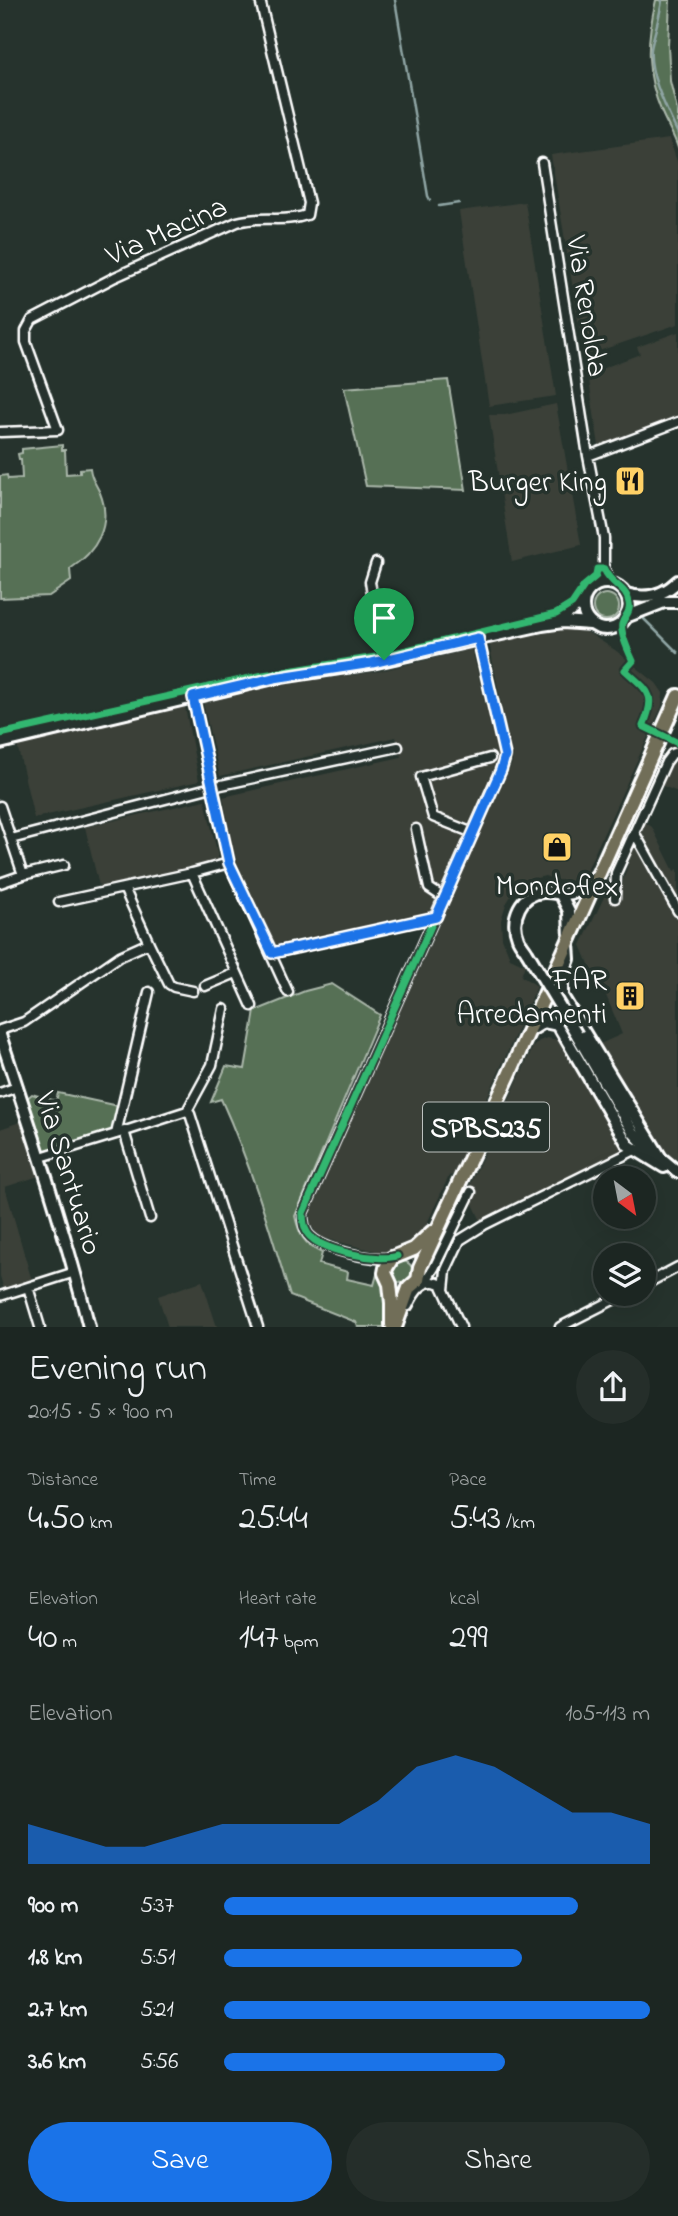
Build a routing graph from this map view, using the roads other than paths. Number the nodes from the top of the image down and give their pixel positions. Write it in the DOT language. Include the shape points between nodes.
graph roads {
  1 [pos="260,0"];
  2 [pos="542,163"];
  3 [pos="678,422"];
  4 [pos="0,432"];
  5 [pos="588,456"];
  6 [pos="376,563"];
  7 [pos="604,569"];
  8 [pos="678,581"];
  9 [pos="614,584"];
  10 [pos="595,586"];
  11 [pos="626,594"];
  12 [pos="583,601"];
  13 [pos="678,602"];
  14 [pos="628,616"];
  15 [pos="590,624"];
  16 [pos="542,625"];
  17 [pos="478,638"];
  18 [pos="384,660"];
  19 [pos="678,696"];
  20 [pos="193,697"];
  21 [pos="0,743"];
  22 [pos="398,747"];
  23 [pos="678,752"];
  24 [pos="490,758"];
  25 [pos="212,787"];
  26 [pos="0,806"];
  27 [pos="416,830"];
  28 [pos="635,832"];
  29 [pos="473,833"];
  30 [pos="11,839"];
  31 [pos="229,863"];
  32 [pos="64,865"];
  33 [pos="601,870"];
  34 [pos="192,873"];
  35 [pos="616,873"];
  36 [pos="23,875"];
  37 [pos="0,883"];
  38 [pos="124,888"];
  39 [pos="561,895"];
  40 [pos="444,898"];
  41 [pos="615,898"];
  42 [pos="60,902"];
  43 [pos="678,911"];
  44 [pos="436,917"];
  45 [pos="569,941"];
  46 [pos="149,943"];
  47 [pos="272,953"];
  48 [pos="236,973"];
  49 [pos="205,986"];
  50 [pos="193,991"];
  51 [pos="149,992"];
  52 [pos="288,992"];
  53 [pos="252,1006"];
  54 [pos="224,1009"];
  55 [pos="0,1032"];
  56 [pos="528,1032"];
  57 [pos="607,1086"];
  58 [pos="17,1087"];
  59 [pos="0,1093"];
  60 [pos="187,1111"];
  61 [pos="642,1128"];
  62 [pos="120,1133"];
  63 [pos="643,1145"];
  64 [pos="41,1157"];
  65 [pos="675,1171"];
  66 [pos="471,1192"];
  67 [pos="150,1218"];
  68 [pos="441,1221"];
  69 [pos="399,1255"];
  70 [pos="368,1258"];
  71 [pos="678,1267"];
  72 [pos="420,1268"];
  73 [pos="75,1272"];
  74 [pos="656,1278"];
  75 [pos="388,1281"];
  76 [pos="424,1284"];
  77 [pos="28,1287"];
  78 [pos="443,1287"];
  79 [pos="410,1288"];
  80 [pos="0,1296"];
  81 [pos="601,1306"];
  82 [pos="40,1327"];
  83 [pos="89,1327"];
  84 [pos="258,1327"];
  85 [pos="395,1327"];
  86 [pos="461,1327"];
  87 [pos="560,1327"];
  1 -- 4 [label="street, Via Macina" via="309,203 307,215 237,222 32,320 26,342 58,430"];
  2 -- 5 [label="street, Via Renolda"];
  3 -- 5 [label="street"];
  5 -- 7 [label="street, Via Renolda" via="604,538"];
  6 -- 18 [label="street" via="370,582"];
  7 -- 9 [label="street"];
  7 -- 10 [label="street, Via Renolda"];
  8 -- 11 [label="street" via="657,595"];
  9 -- 10 [label="street"];
  9 -- 11 [label="street"];
  10 -- 12 [label="street"];
  11 -- 14 [label="street"];
  12 -- 15 [label="street"];
  12 -- 16 [label="street"];
  13 -- 14 [label="street" via="664,602"];
  14 -- 15 [label="street" via="612,629"];
  15 -- 16 [label="street"];
  16 -- 17 [label="street"];
  17 -- 18 [label="street"];
  17 -- 29 [label="street" via="505,756"];
  18 -- 20 [label="street"];
  19 -- 33 [label="main road"];
  20 -- 21 [label="street"];
  20 -- 25 [label="street"];
  22 -- 25 [label="street"];
  23 -- 28 [label="street" via="666,762"];
  24 -- 29 [label="street" via="421,778 433,817"];
  25 -- 30 [label="street"];
  25 -- 31 [label="street"];
  26 -- 30 [label="street"];
  27 -- 40 [label="street" via="429,888"];
  28 -- 35 [label="street"];
  28 -- 43 [label="street"];
  29 -- 40 [label="street"];
  30 -- 36 [label="street"];
  31 -- 34 [label="street"];
  31 -- 47 [label="street"];
  32 -- 36 [label="street"];
  33 -- 35 [label="street"];
  33 -- 39 [label="street" via="576,892"];
  33 -- 45 [label="main road"];
  34 -- 38 [label="street"];
  34 -- 48 [label="street"];
  35 -- 41 [label="street"];
  36 -- 37 [label="street"];
  38 -- 42 [label="street"];
  38 -- 46 [label="street"];
  39 -- 45 [label="street" via="569,911"];
  39 -- 57 [label="street, bridge" via="543,892 524,900 515,922 518,937"];
  40 -- 44 [label="street"];
  44 -- 47 [label="street"];
  44 -- 70 [label="street" via="303,1213 308,1234 322,1244"];
  45 -- 56 [label="main road"];
  45 -- 61 [label="street" via="562,996"];
  46 -- 50 [label="street" via="169,984"];
  46 -- 55 [label="street" via="108,964 24,1022"];
  47 -- 52 [label="street"];
  48 -- 49 [label="street"];
  48 -- 53 [label="street"];
  51 -- 62 [label="street"];
  54 -- 60 [label="street" via="212,1065"];
  55 -- 58 [label="street, Via Santuario"];
  56 -- 63 [label="street" via="544,1022 558,1025 628,1145"];
  56 -- 68 [label="main road, SPBS235"];
  57 -- 61 [label="street"];
  57 -- 63 [label="street"];
  58 -- 59 [label="street"];
  58 -- 64 [label="street, Via Santuario"];
  60 -- 62 [label="street"];
  60 -- 84 [label="street"];
  61 -- 63 [label="street"];
  62 -- 64 [label="street"];
  62 -- 67 [label="street"];
  63 -- 65 [label="street"];
  63 -- 65 [label="street"];
  63 -- 78 [label="street" via="460,1240"];
  64 -- 73 [label="street, Via Santuario"];
  66 -- 76 [label="street"];
  68 -- 69 [label="main road, SPBS235" via="423,1242"];
  68 -- 72 [label="main road, SPBS235"];
  69 -- 70 [label="street"];
  69 -- 72 [label="main road" via="411,1257"];
  69 -- 75 [label="main road" via="388,1262"];
  70 -- 75 [label="street"];
  71 -- 74 [label="street"];
  72 -- 79 [label="main road" via="418,1280"];
  73 -- 77 [label="street"];
  73 -- 83 [label="street, Via Santuario"];
  75 -- 79 [label="main road" via="399,1289"];
  75 -- 85 [label="main road"];
  76 -- 78 [label="street" via="432,1281"];
  76 -- 85 [label="street"];
  77 -- 80 [label="street"];
  77 -- 82 [label="street"];
  78 -- 86 [label="street"];
  79 -- 85 [label="main road"];
  81 -- 87 [label="street"];
}
